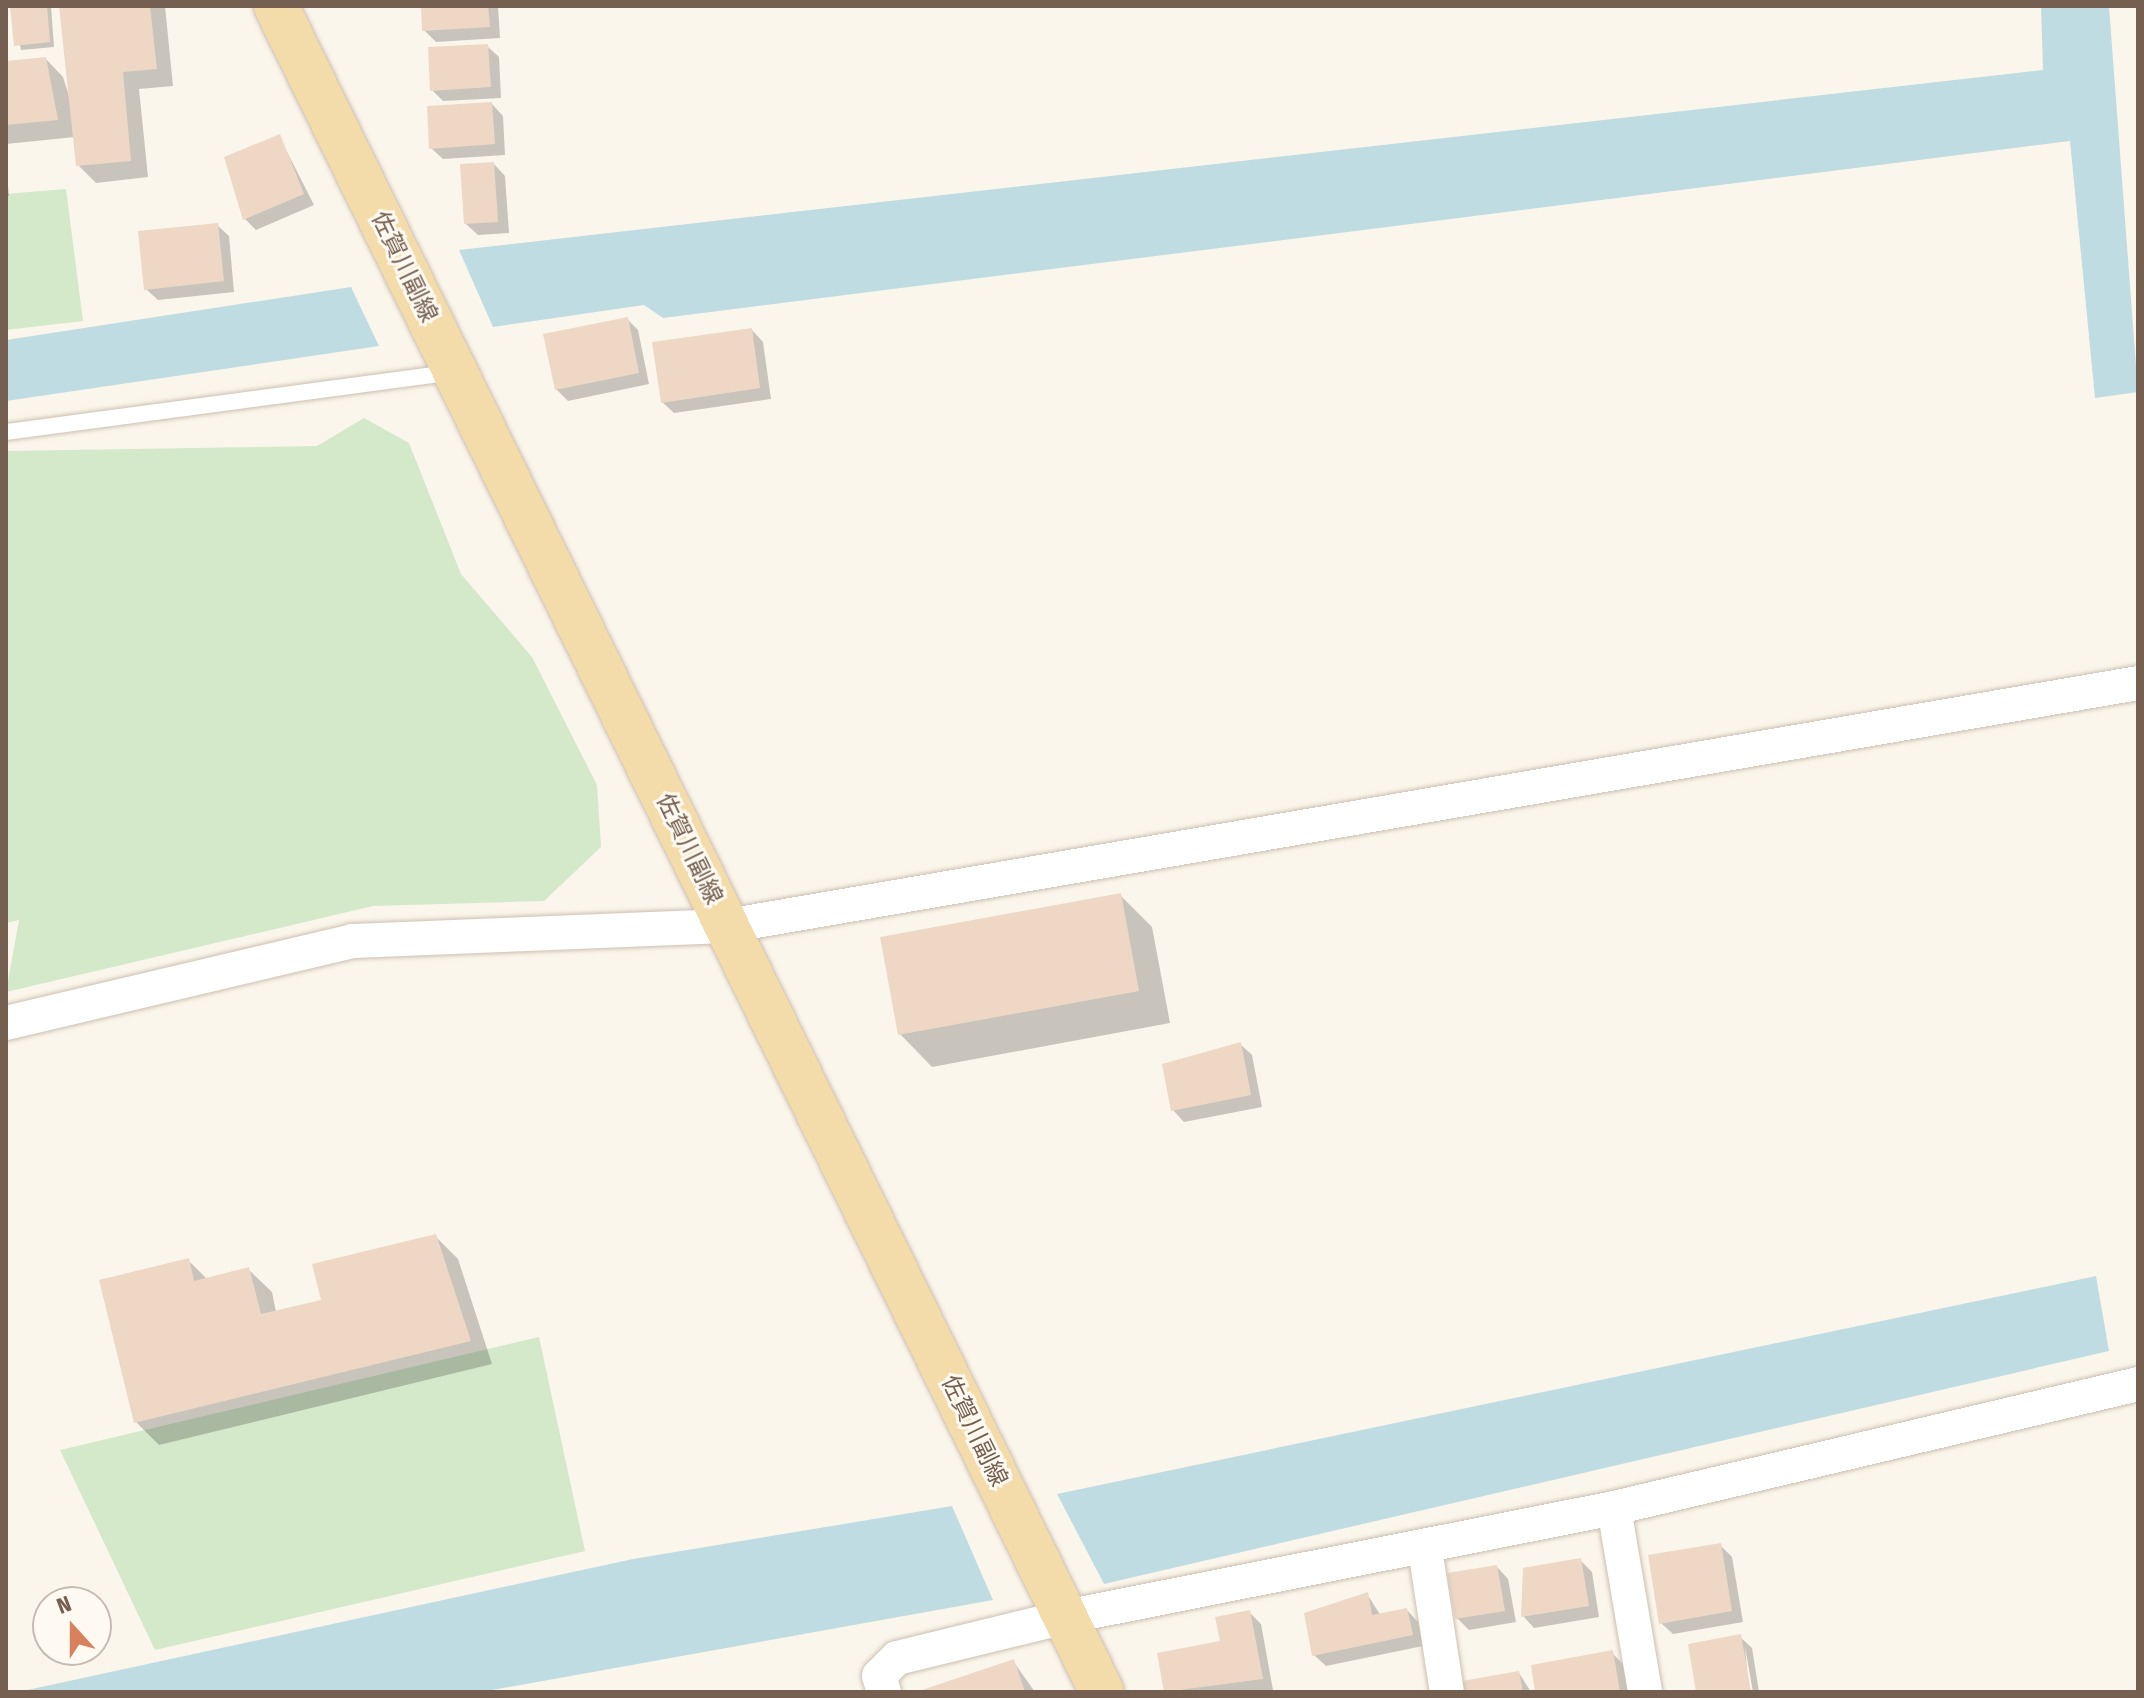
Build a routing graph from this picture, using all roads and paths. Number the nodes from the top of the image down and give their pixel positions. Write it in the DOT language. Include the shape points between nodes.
graph roads {
  1 [pos="276,6"];
  2 [pos="456,372"];
  3 [pos="6,432"];
  4 [pos="2138,683"];
  5 [pos="727,926"];
  6 [pos="6,1023"];
  7 [pos="2138,1384"];
  8 [pos="1614,1508"];
  9 [pos="1425,1549"];
  10 [pos="1065,1617"];
  11 [pos="884,1692"];
  12 [pos="1102,1692"];
  13 [pos="1447,1692"];
  14 [pos="1645,1692"];
  1 -- 2 [label="main road, 佐賀川副線"];
  2 -- 3 [label="lane"];
  2 -- 5 [label="main road, 佐賀川副線"];
  4 -- 5 [label="street"];
  5 -- 6 [label="street" via="352,941"];
  5 -- 10 [label="main road, 佐賀川副線"];
  7 -- 8 [label="street"];
  8 -- 9 [label="street"];
  8 -- 14 [label="street"];
  9 -- 10 [label="street"];
  9 -- 13 [label="street"];
  10 -- 11 [label="street" via="897,1658 879,1676"];
  10 -- 12 [label="main road, 佐賀川副線"];
}
